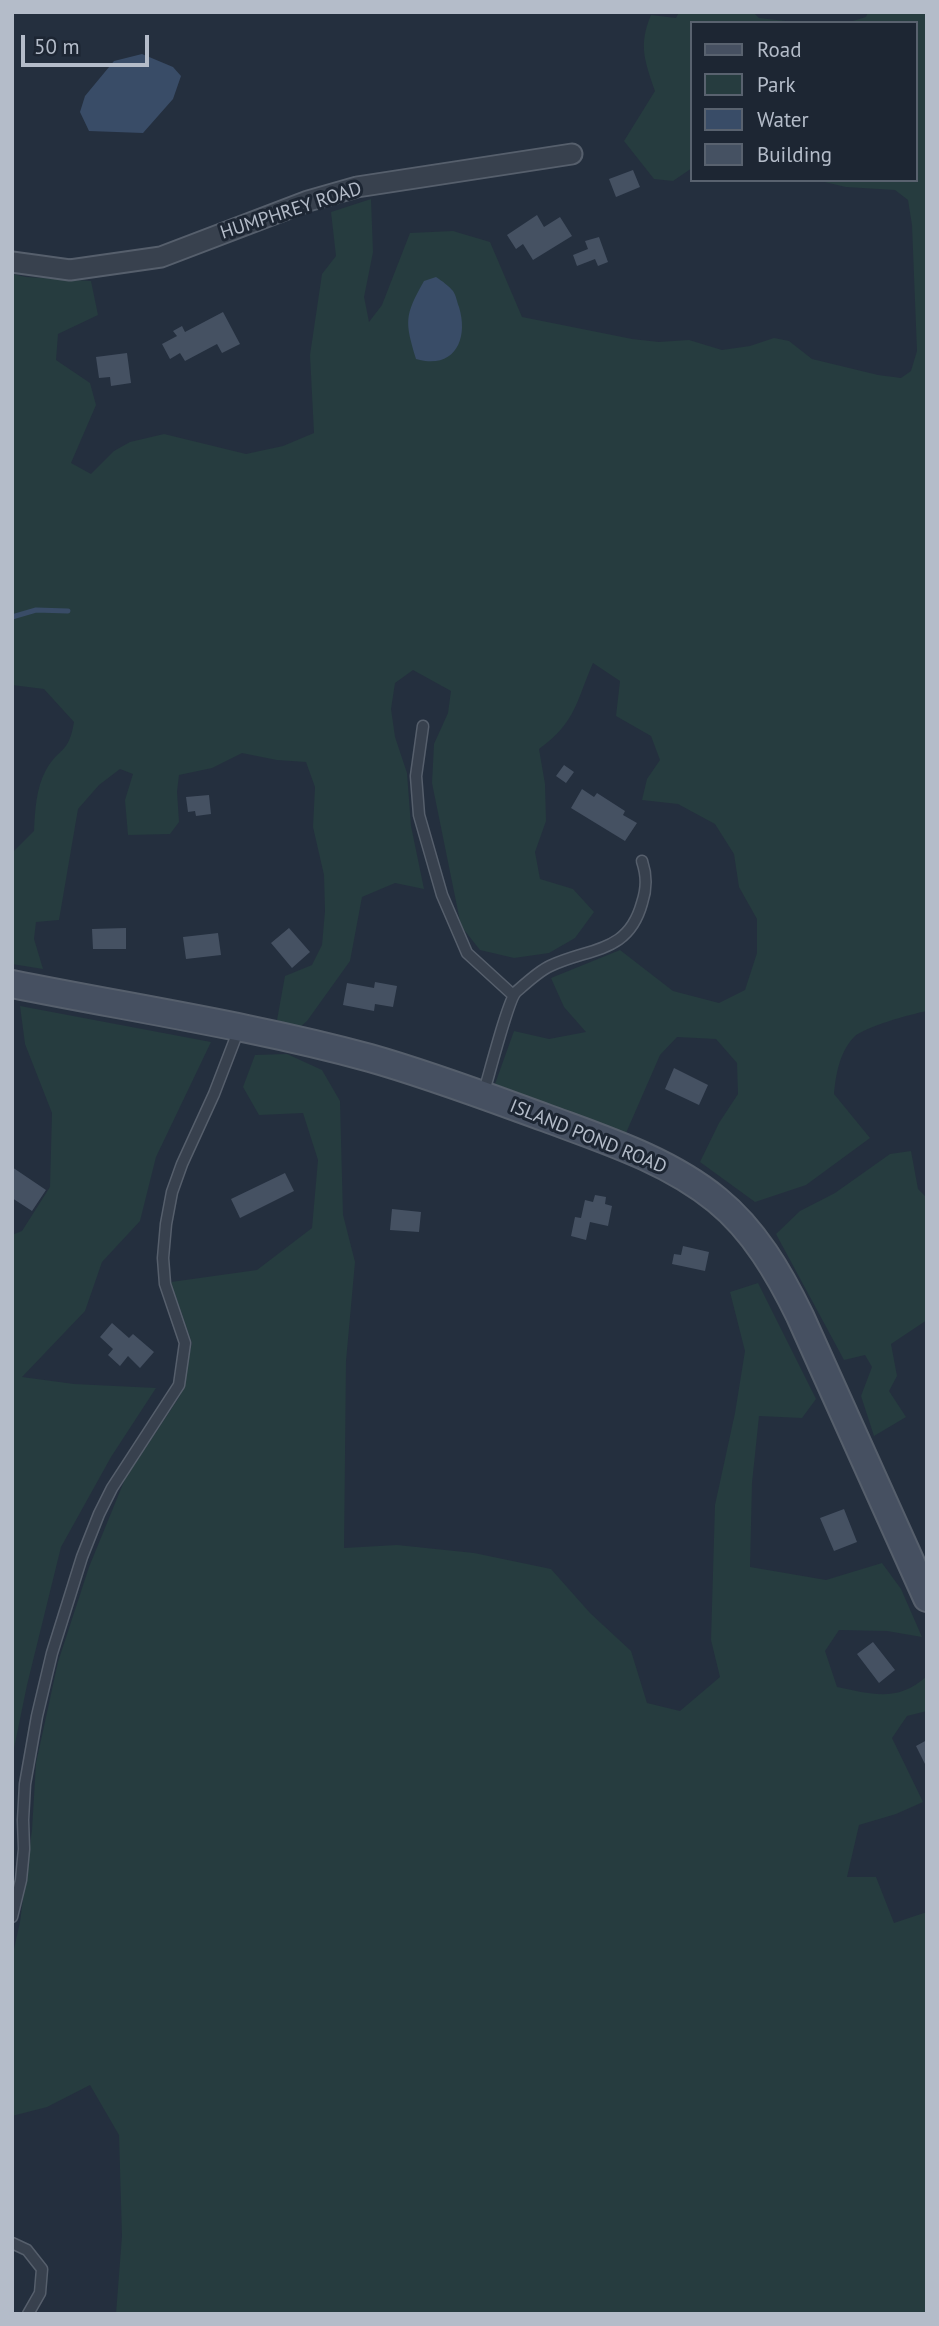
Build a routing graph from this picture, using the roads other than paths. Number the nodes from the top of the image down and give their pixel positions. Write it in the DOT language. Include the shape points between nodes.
graph roads {
  1 [pos="572,154"];
  2 [pos="12,262"];
  3 [pos="423,726"];
  4 [pos="642,861"];
  5 [pos="12,984"];
  6 [pos="513,995"];
  7 [pos="239,1029"];
  8 [pos="483,1096"];
  9 [pos="927,1598"];
  10 [pos="12,1917"];
  11 [pos="12,2243"];
  12 [pos="27,2314"];
  1 -- 2 [label="street, HUMPHREY ROAD" via="357,187 161,257 70,270"];
  3 -- 6 [label="lane" via="416,776 419,815 442,895 467,953"];
  4 -- 6 [label="lane" via="647,875 645,894 628,934 608,947 548,966"];
  5 -- 7 [label="street, ISLAND POND ROAD"];
  6 -- 8 [label="lane"];
  7 -- 8 [label="street, ISLAND POND ROAD" via="373,1059"];
  7 -- 10 [label="lane" via="182,1164 166,1224 165,1284 185,1343 178,1384 99,1514 55,1641 25,1784 21,1880"];
  8 -- 9 [label="street, ISLAND POND ROAD" via="673,1171 718,1200 750,1233 794,1304"];
  11 -- 12 [label="lane" via="27,2250 42,2269 40,2293"];
}
